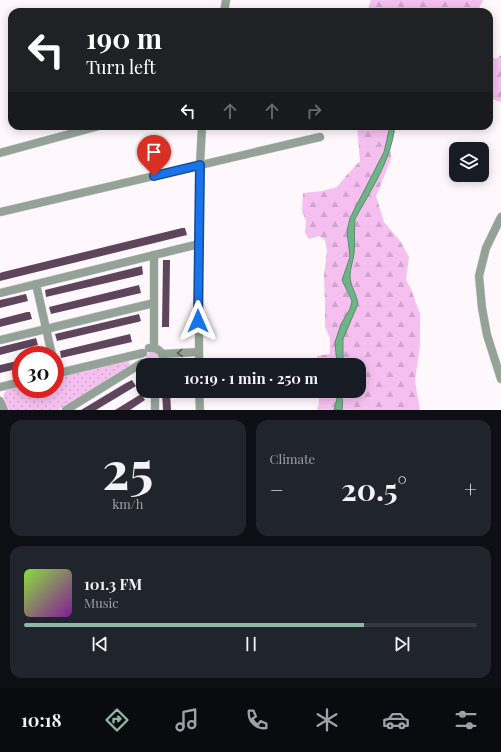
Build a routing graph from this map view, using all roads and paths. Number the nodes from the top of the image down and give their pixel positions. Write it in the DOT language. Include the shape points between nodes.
graph roads {
  1 [pos="84,130"];
  2 [pos="202,130"];
  3 [pos="320,137"];
  4 [pos="0,153"];
  5 [pos="200,165"];
  6 [pos="0,212"];
  7 [pos="501,218"];
  8 [pos="199,244"];
  9 [pos="154,255"];
  10 [pos="36,284"];
  11 [pos="0,293"];
  12 [pos="154,303"];
  13 [pos="46,329"];
  14 [pos="0,340"];
  15 [pos="50,346"];
  16 [pos="154,348"];
  17 [pos="198,352"];
  18 [pos="143,353"];
  19 [pos="162,354"];
  20 [pos="141,358"];
  21 [pos="163,358"];
  22 [pos="198,358"];
  23 [pos="136,368"];
  24 [pos="64,369"];
  25 [pos="501,379"];
  26 [pos="12,384"];
  27 [pos="0,387"];
  28 [pos="155,398"];
  29 [pos="199,398"];
  30 [pos="0,401"];
  31 [pos="4,410"];
  32 [pos="66,410"];
  33 [pos="156,410"];
  34 [pos="200,410"];
  1 -- 4 [label="street"];
  2 -- 5 [label="street"];
  3 -- 5 [label="street"];
  5 -- 6 [label="street"];
  5 -- 8 [label="street"];
  7 -- 25 [label="street" via="486,248 479,276 482,308"];
  8 -- 9 [label="street"];
  8 -- 17 [label="street"];
  9 -- 10 [label="street"];
  9 -- 12 [label="street"];
  10 -- 11 [label="street"];
  10 -- 13 [label="street"];
  12 -- 13 [label="street"];
  12 -- 16 [label="street"];
  13 -- 14 [label="street"];
  13 -- 15 [label="street"];
  16 -- 18 [label="street"];
  16 -- 19 [label="street"];
  17 -- 19 [label="street, one-way"];
  17 -- 22 [label="street"];
  18 -- 20 [label="street"];
  18 -- 24 [label="street"];
  19 -- 21 [label="street"];
  23 -- 32 [label="street"];
  26 -- 27 [label="street"];
  28 -- 33 [label="street"];
  29 -- 34 [label="street"];
  30 -- 31 [label="street"];
}
